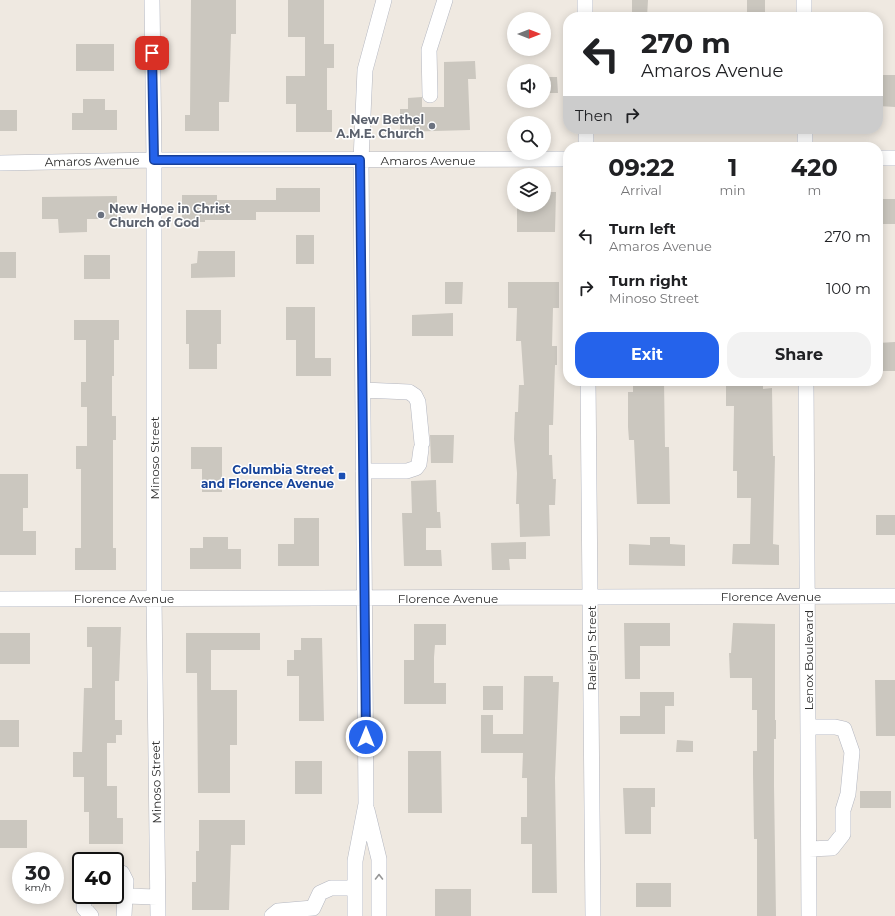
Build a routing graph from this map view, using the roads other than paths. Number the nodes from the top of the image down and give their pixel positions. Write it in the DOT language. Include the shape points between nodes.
graph roads {
  1 [pos="152,0"];
  2 [pos="384,0"];
  3 [pos="445,0"];
  4 [pos="585,0"];
  5 [pos="804,0"];
  6 [pos="585,12"];
  7 [pos="804,12"];
  8 [pos="430,95"];
  9 [pos="883,158"];
  10 [pos="895,158"];
  11 [pos="563,159"];
  12 [pos="154,160"];
  13 [pos="360,160"];
  14 [pos="0,163"];
  15 [pos="588,386"];
  16 [pos="806,386"];
  17 [pos="363,390"];
  18 [pos="363,471"];
  19 [pos="808,595"];
  20 [pos="895,596"];
  21 [pos="590,597"];
  22 [pos="154,598"];
  23 [pos="0,599"];
  24 [pos="365,599"];
  25 [pos="809,727"];
  26 [pos="366,804"];
  27 [pos="809,849"];
  28 [pos="124,876"];
  29 [pos="355,888"];
  30 [pos="125,896"];
  31 [pos="158,897"];
  32 [pos="84,904"];
  33 [pos="91,916"];
  34 [pos="124,916"];
  35 [pos="158,916"];
  36 [pos="272,916"];
  37 [pos="355,916"];
  38 [pos="379,916"];
  39 [pos="593,916"];
  40 [pos="809,916"];
  1 -- 12 [label="street, Minoso Street"];
  2 -- 13 [label="street" via="365,70"];
  3 -- 8 [label="street" via="429,50"];
  4 -- 6 [label="street"];
  5 -- 7 [label="street"];
  9 -- 10 [label="street"];
  11 -- 13 [label="street, Amaros Avenue"];
  12 -- 13 [label="street, Amaros Avenue"];
  12 -- 14 [label="street, Amaros Avenue"];
  12 -- 22 [label="street, Minoso Street"];
  13 -- 17 [label="street"];
  15 -- 21 [label="street, Raleigh Street"];
  16 -- 19 [label="street, Lenox Boulevard"];
  17 -- 18 [label="street"];
  17 -- 18 [label="street" via="409,392 415,396 418,402 422,446 419,464 412,470"];
  18 -- 24 [label="street"];
  19 -- 20 [label="street, Florence Avenue"];
  19 -- 21 [label="street, Florence Avenue"];
  19 -- 25 [label="street, Lenox Boulevard"];
  21 -- 24 [label="street, Florence Avenue"];
  21 -- 39 [label="street, Raleigh Street"];
  22 -- 23 [label="street, Florence Avenue"];
  22 -- 24 [label="street, Florence Avenue"];
  22 -- 31 [label="street, Minoso Street"];
  24 -- 26 [label="street"];
  25 -- 27 [label="street, Lenox Boulevard"];
  25 -- 27 [label="street" via="844,729 852,752 848,794 843,810 843,834 832,848"];
  26 -- 29 [label="street" via="355,861"];
  38 -- 26 [label="street, one-way" via="379,860"];
  27 -- 40 [label="street, Lenox Boulevard"];
  28 -- 30 [label="street"];
  29 -- 36 [label="street" via="332,888 320,893 313,908 278,911"];
  29 -- 37 [label="street"];
  30 -- 31 [label="street"];
  30 -- 34 [label="street"];
  31 -- 35 [label="street, Minoso Street"];
  32 -- 33 [label="street" via="84,908"];
}
